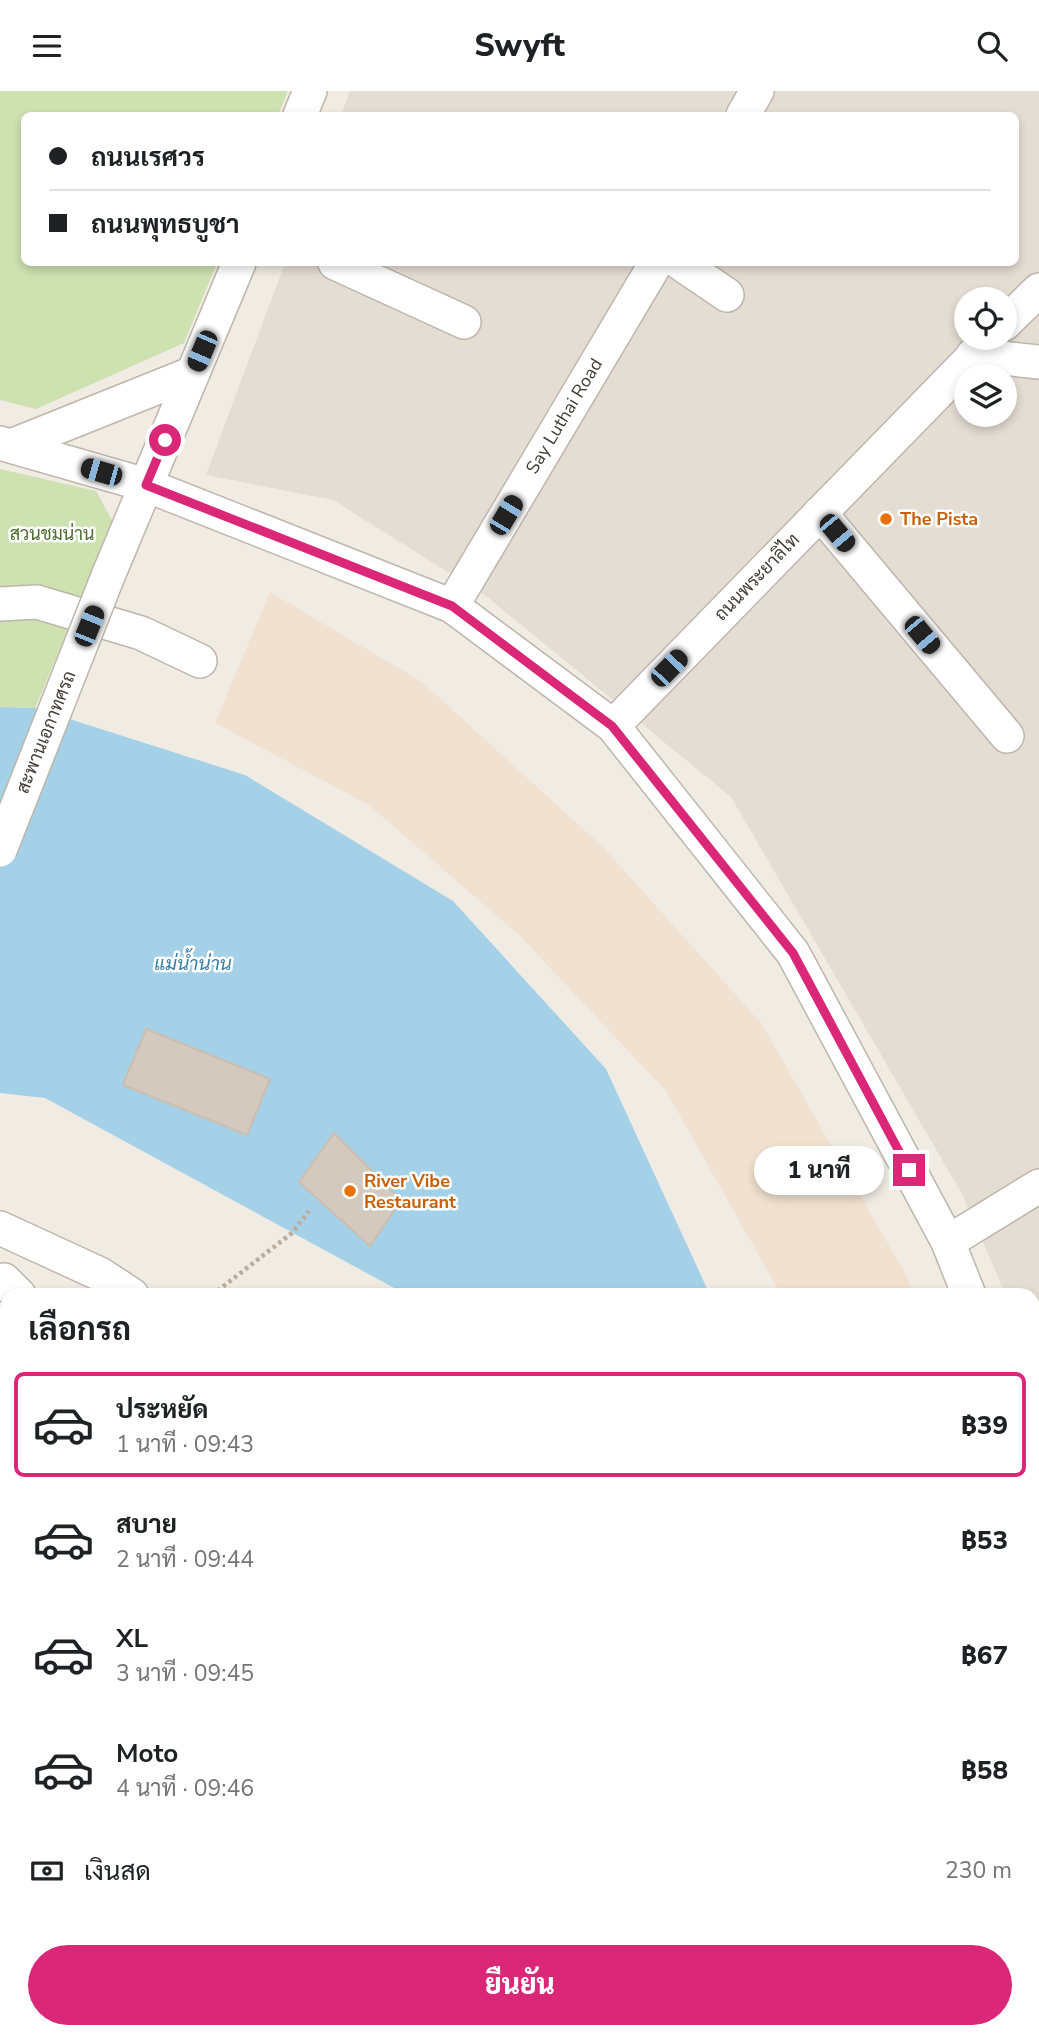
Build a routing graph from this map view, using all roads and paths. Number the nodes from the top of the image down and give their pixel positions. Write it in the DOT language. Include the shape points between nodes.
graph roads {
  1 [pos="310,91"];
  2 [pos="757,91"];
  3 [pos="301,112"];
  4 [pos="745,112"];
  5 [pos="238,266"];
  6 [pos="342,266"];
  7 [pos="654,266"];
  8 [pos="684,266"];
  9 [pos="1039,290"];
  10 [pos="727,295"];
  11 [pos="1017,311"];
  12 [pos="464,322"];
  13 [pos="978,350"];
  14 [pos="996,350"];
  15 [pos="1039,362"];
  16 [pos="193,373"];
  17 [pos="5,444"];
  18 [pos="146,485"];
  19 [pos="820,513"];
  20 [pos="0,604"];
  21 [pos="452,606"];
  22 [pos="200,661"];
  23 [pos="612,726"];
  24 [pos="1007,736"];
  25 [pos="0,850"];
  26 [pos="1039,1186"];
  27 [pos="309,1211"];
  28 [pos="0,1228"];
  29 [pos="948,1242"];
  30 [pos="121,1288"];
  31 [pos="221,1288"];
  32 [pos="966,1288"];
  1 -- 3 [label="street"];
  2 -- 4 [label="street"];
  5 -- 16 [label="street, สะพานเอกาทศรถ"];
  6 -- 12 [label="street"];
  7 -- 21 [label="street, Say Luthai Road"];
  8 -- 10 [label="street"];
  9 -- 11 [label="street"];
  13 -- 19 [label="street, ถนนพระยาลิไท"];
  14 -- 15 [label="street"];
  16 -- 17 [label="street"];
  16 -- 18 [label="street, สะพานเอกาทศรถ"];
  17 -- 18 [label="street"];
  18 -- 21 [label="street"];
  18 -- 25 [label="street, สะพานเอกาทศรถ, bridge"];
  19 -- 23 [label="street, ถนนพระยาลิไท"];
  19 -- 24 [label="street"];
  20 -- 22 [label="street" via="37,602 141,633"];
  21 -- 23 [label="street"];
  23 -- 29 [label="street" via="793,953"];
  26 -- 29 [label="street"];
  27 -- 31 [label="path" via="292,1233"];
  28 -- 30 [label="street"];
  29 -- 32 [label="street"];
}
